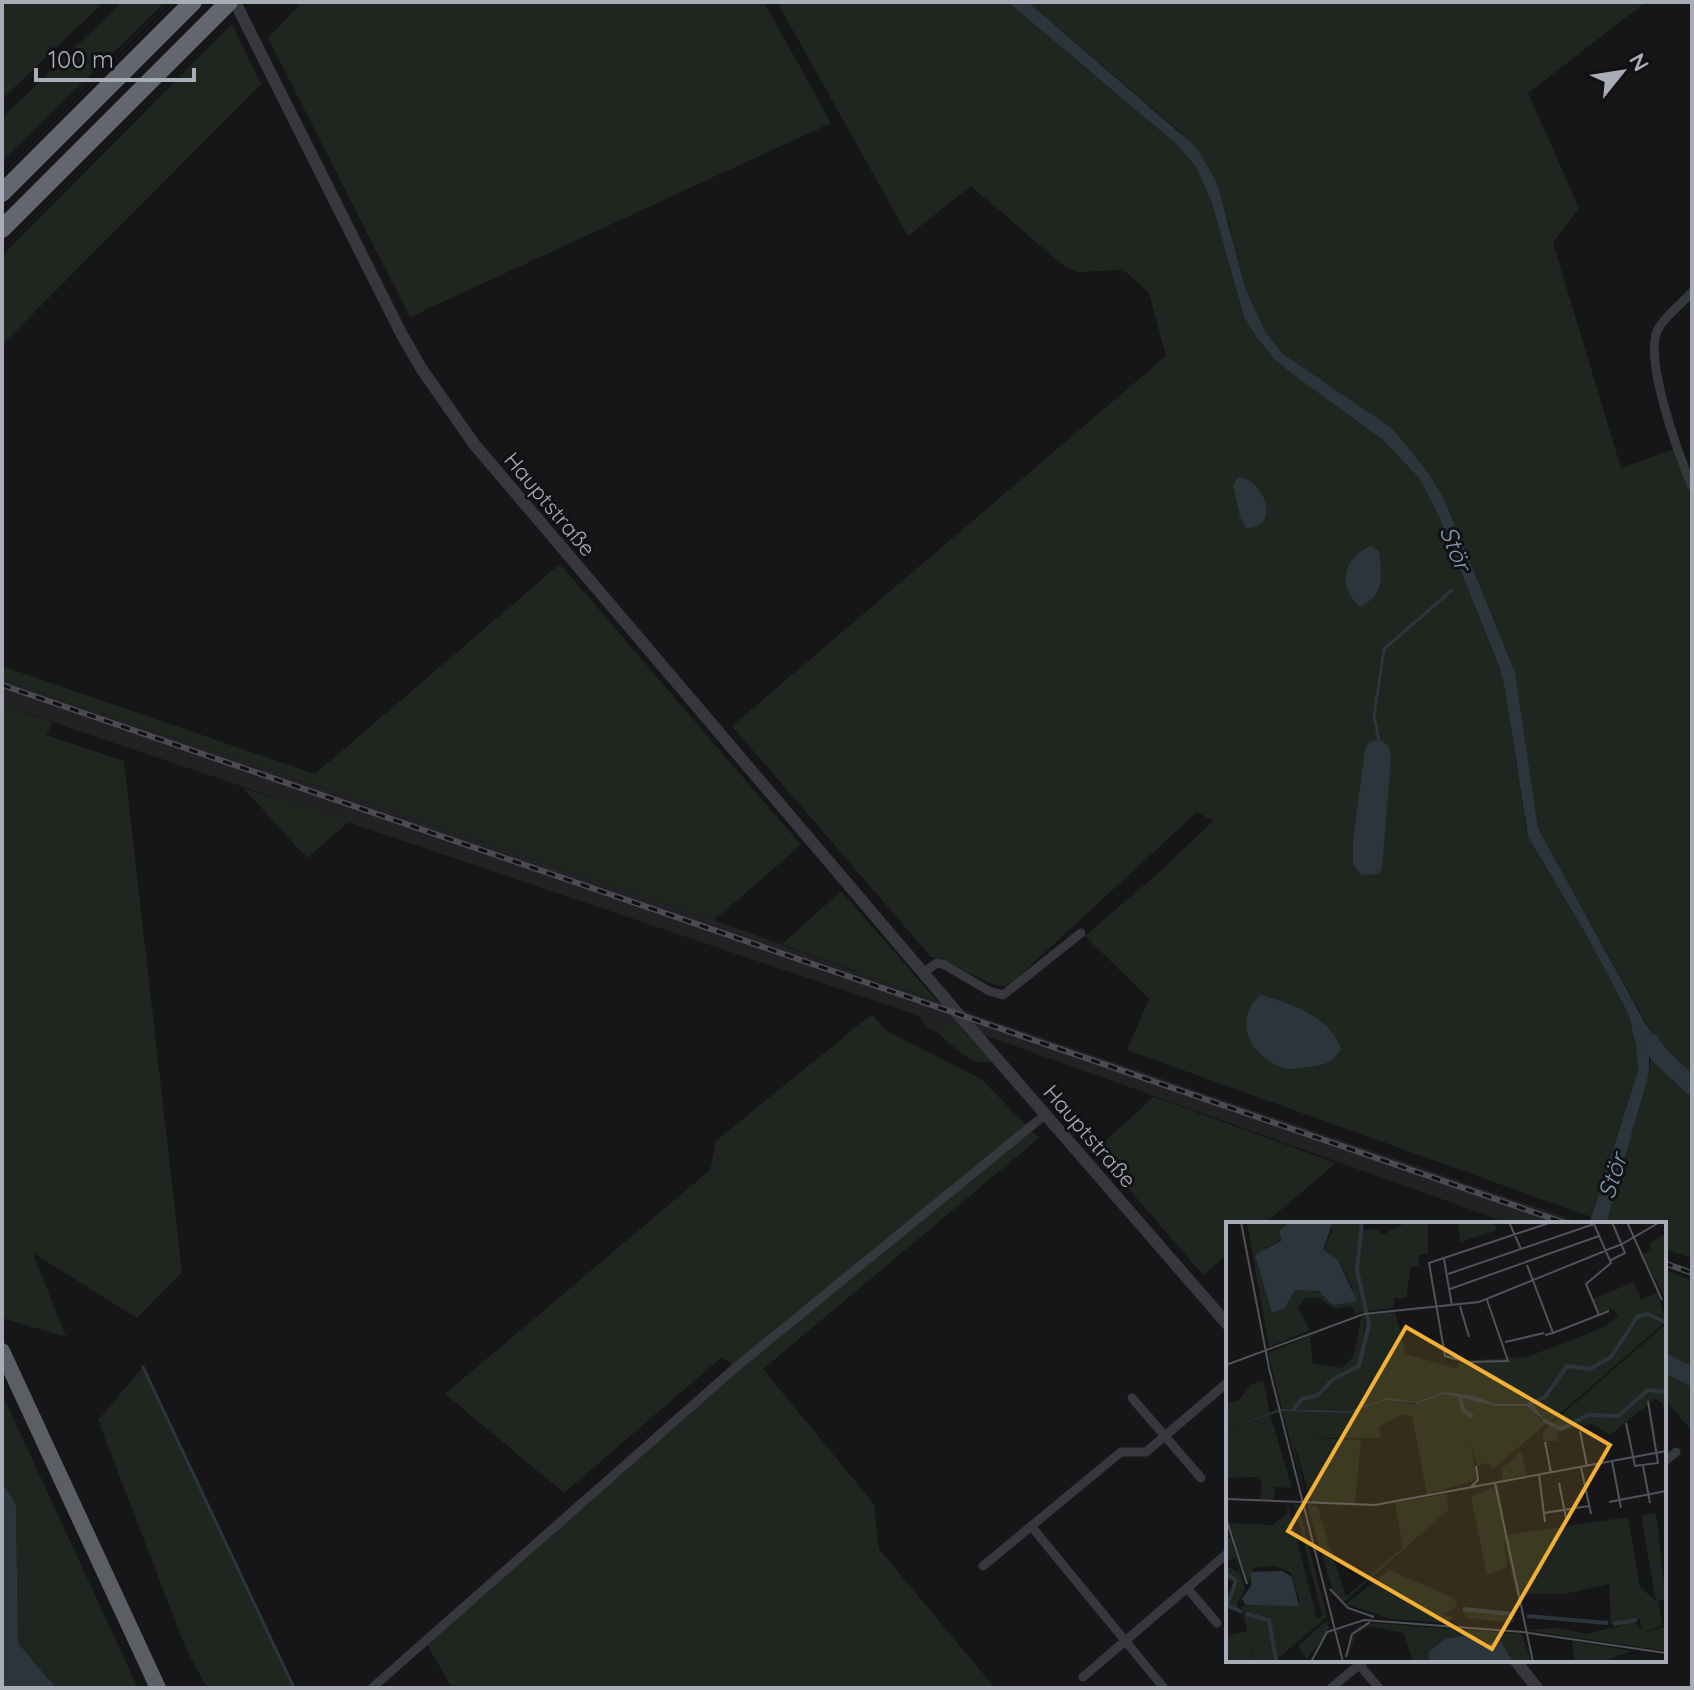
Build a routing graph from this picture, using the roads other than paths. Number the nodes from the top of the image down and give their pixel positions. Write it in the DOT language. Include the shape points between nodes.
graph roads {
  1 [pos="193,2"];
  2 [pos="232,2"];
  3 [pos="2,193"];
  4 [pos="2,229"];
  5 [pos="1692,292"];
  6 [pos="1692,486"];
  7 [pos="1081,933"];
  8 [pos="924,972"];
  9 [pos="1046,1114"];
  10 [pos="1226,1323"];
  11 [pos="2,1351"];
  12 [pos="1226,1384"];
  13 [pos="1132,1398"];
  14 [pos="1164,1436"];
  15 [pos="1676,1452"];
  16 [pos="1666,1460"];
  17 [pos="1201,1478"];
  18 [pos="1031,1526"];
  19 [pos="1226,1555"];
  20 [pos="983,1566"];
  21 [pos="1187,1588"];
  22 [pos="1217,1623"];
  23 [pos="1125,1640"];
  24 [pos="1360,1662"];
  25 [pos="1517,1662"];
  26 [pos="1083,1677"];
  27 [pos="158,1688"];
  28 [pos="372,1688"];
  29 [pos="1164,1688"];
  30 [pos="1331,1688"];
  31 [pos="1379,1688"];
  32 [pos="1537,1688"];
  1 -- 3 [label="highway"];
  2 -- 4 [label="highway"];
  2 -- 8 [label="street, Hauptstraße" via="401,333 466,434"];
  5 -- 6 [label="street" via="1659,328 1654,343 1664,407"];
  7 -- 8 [label="street" via="1003,995 945,965 937,963"];
  8 -- 9 [label="street, Hauptstraße"];
  9 -- 10 [label="street, Hauptstraße"];
  9 -- 28 [label="street" via="735,1368"];
  11 -- 27 [label="highway"];
  12 -- 14 [label="street"];
  13 -- 14 [label="street"];
  14 -- 17 [label="street"];
  14 -- 18 [label="street" via="1146,1452 1121,1452"];
  15 -- 16 [label="street"];
  18 -- 20 [label="street"];
  18 -- 23 [label="street"];
  19 -- 21 [label="street"];
  21 -- 22 [label="street"];
  21 -- 23 [label="street"];
  23 -- 26 [label="street"];
  23 -- 29 [label="street"];
  24 -- 30 [label="street"];
  24 -- 31 [label="street"];
  25 -- 32 [label="street"];
}
